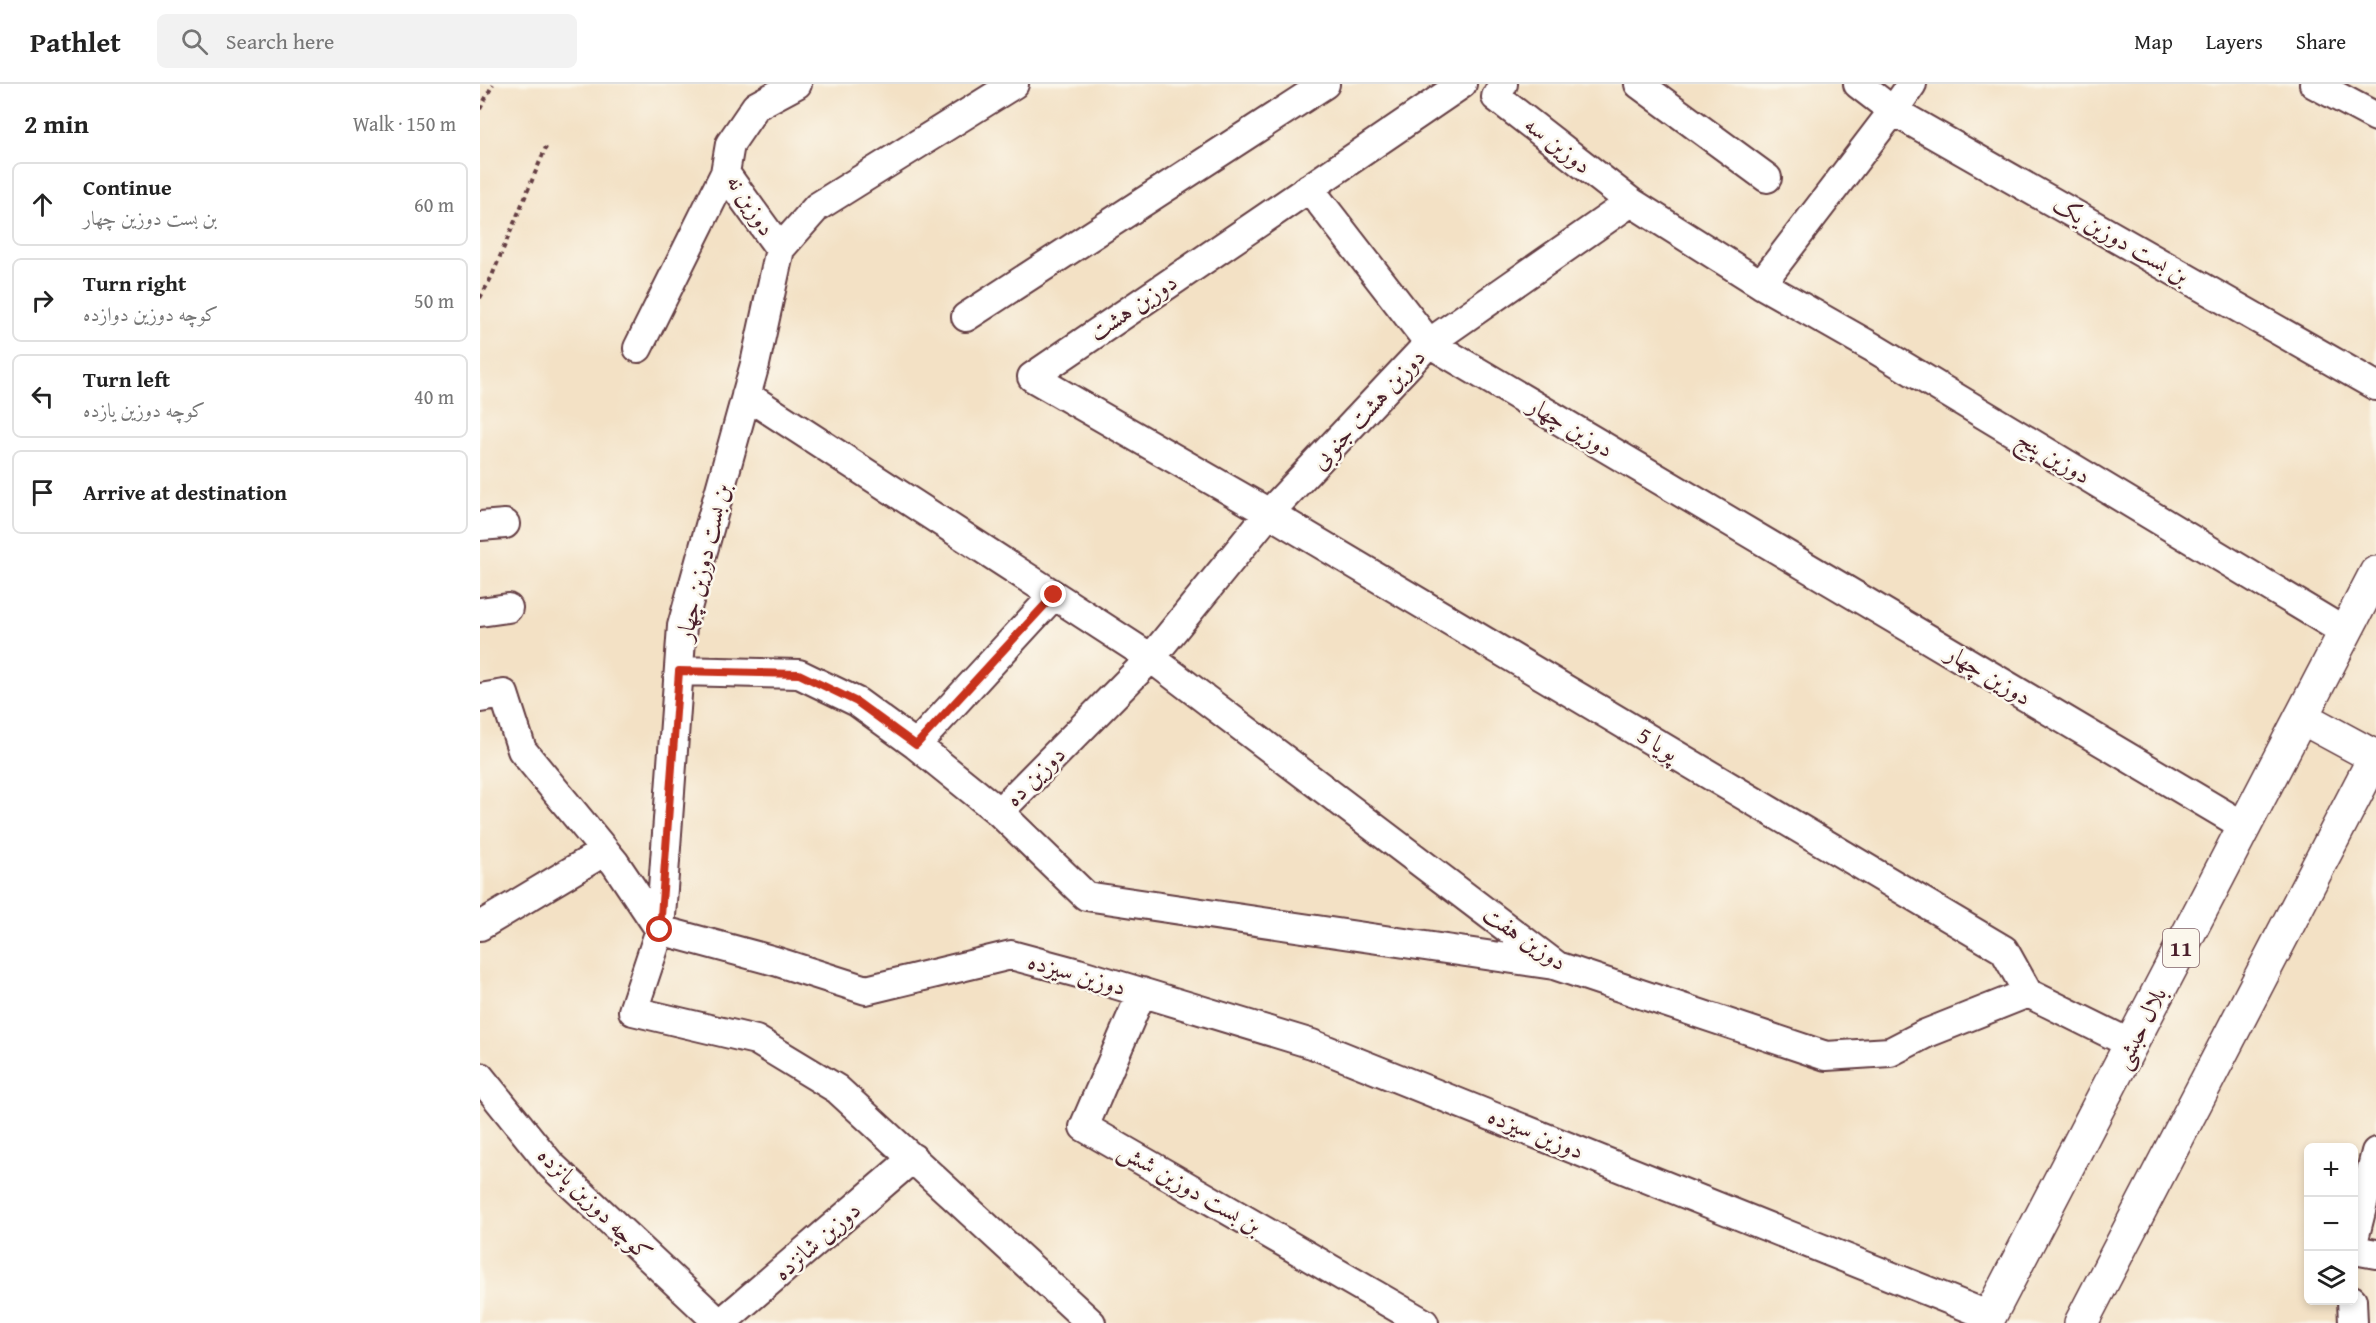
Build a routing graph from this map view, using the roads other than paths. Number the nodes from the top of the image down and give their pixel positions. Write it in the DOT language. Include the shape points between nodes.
graph roads {
  1 [pos="797,84"];
  2 [pos="1014,84"];
  3 [pos="1325,84"];
  4 [pos="1462,84"];
  5 [pos="1639,84"];
  6 [pos="1858,84"];
  7 [pos="1912,84"];
  8 [pos="2314,84"];
  9 [pos="1492,88"];
  10 [pos="1893,111"];
  11 [pos="2376,117"];
  12 [pos="725,173"];
  13 [pos="1767,177"];
  14 [pos="1309,188"];
  15 [pos="1631,202"];
  16 [pos="780,249"];
  17 [pos="1761,284"];
  18 [pos="966,317"];
  19 [pos="1430,343"];
  20 [pos="638,348"];
  21 [pos="2376,386"];
  22 [pos="746,395"];
  23 [pos="1269,513"];
  24 [pos="2376,573"];
  25 [pos="1054,595"];
  26 [pos="508,608"];
  27 [pos="480,612"];
  28 [pos="2345,632"];
  29 [pos="1150,658"];
  30 [pos="679,671"];
  31 [pos="480,698"];
  32 [pos="2301,717"];
  33 [pos="916,745"];
  34 [pos="2376,756"];
  35 [pos="999,812"];
  36 [pos="2244,826"];
  37 [pos="605,851"];
  38 [pos="480,926"];
  39 [pos="660,930"];
  40 [pos="1557,966"];
  41 [pos="1142,992"];
  42 [pos="2028,993"];
  43 [pos="2131,1044"];
  44 [pos="480,1077"];
  45 [pos="2376,1152"];
  46 [pos="913,1158"];
  47 [pos="2358,1223"];
  48 [pos="2358,1251"];
  49 [pos="2376,1254"];
  50 [pos="2352,1305"];
  51 [pos="1988,1319"];
  52 [pos="720,1323"];
  53 [pos="1091,1323"];
  54 [pos="1424,1323"];
  55 [pos="2081,1323"];
  56 [pos="2353,1323"];
  1 -- 12 [label="street, دوزین نه" via="756,106 730,144"];
  2 -- 16 [label="street, بن بست دوزین چهار" via="818,207"];
  3 -- 18 [label="street"];
  4 -- 14 [label="street, دوزین هشت"];
  5 -- 13 [label="street"];
  6 -- 10 [label="street, بن بست دوزین یک"];
  7 -- 10 [label="street"];
  8 -- 11 [label="street"];
  9 -- 15 [label="street, دوزین سه"];
  10 -- 17 [label="street"];
  10 -- 21 [label="street, بن بست دوزین یک"];
  12 -- 16 [label="street, دوزین نه"];
  12 -- 20 [label="street"];
  14 -- 19 [label="street, دوزین هشت جنوبی"];
  14 -- 23 [label="street, دوزین هشت" via="1032,377"];
  15 -- 17 [label="street"];
  15 -- 19 [label="street"];
  16 -- 22 [label="street, بن بست دوزین چهار"];
  17 -- 28 [label="street, دوزین پنج"];
  19 -- 23 [label="street, دوزین هشت جنوبی"];
  19 -- 36 [label="street, دوزین چهار"];
  22 -- 25 [label="street"];
  22 -- 30 [label="street, بن بست دوزین چهار" via="682,626"];
  23 -- 29 [label="street"];
  23 -- 42 [label="street, پویا 5" via="2004,950"];
  24 -- 28 [label="main road, بلال حبشی / 11"];
  25 -- 29 [label="street"];
  25 -- 33 [label="street"];
  26 -- 27 [label="street"];
  28 -- 32 [label="main road, بلال حبشی / 11"];
  29 -- 35 [label="street, دوزین ده"];
  29 -- 40 [label="street, دوزین هفت"];
  30 -- 33 [label="street" via="799,674 857,702"];
  30 -- 39 [label="street, بن بست دوزین چهار"];
  31 -- 37 [label="street" via="504,694 522,750"];
  32 -- 34 [label="main road"];
  32 -- 36 [label="main road, بلال حبشی / 11"];
  33 -- 35 [label="street"];
  34 -- 55 [label="main road"];
  35 -- 40 [label="street, دوزین ده" via="1086,896"];
  36 -- 43 [label="main road, بلال حبشی / 11"];
  37 -- 38 [label="street"];
  37 -- 39 [label="street"];
  39 -- 41 [label="street, دوزین سیزده" via="866,990 1011,956"];
  39 -- 46 [label="street" via="633,1011 756,1040 837,1089"];
  40 -- 42 [label="street, دوزین هفت" via="1826,1056 1890,1052"];
  41 -- 51 [label="street, دوزین سیزده" via="1312,1044"];
  41 -- 54 [label="street, بن بست دوزین شش" via="1084,1127"];
  42 -- 43 [label="street"];
  43 -- 51 [label="main road, بلال حبشی / 11"];
  44 -- 52 [label="street, کوچه دوزین پانزده" via="551,1165"];
  45 -- 47 [label="street"];
  46 -- 52 [label="street, دوزین شانزده"];
  46 -- 53 [label="street"];
  48 -- 49 [label="street"];
  50 -- 56 [label="street"];
}
